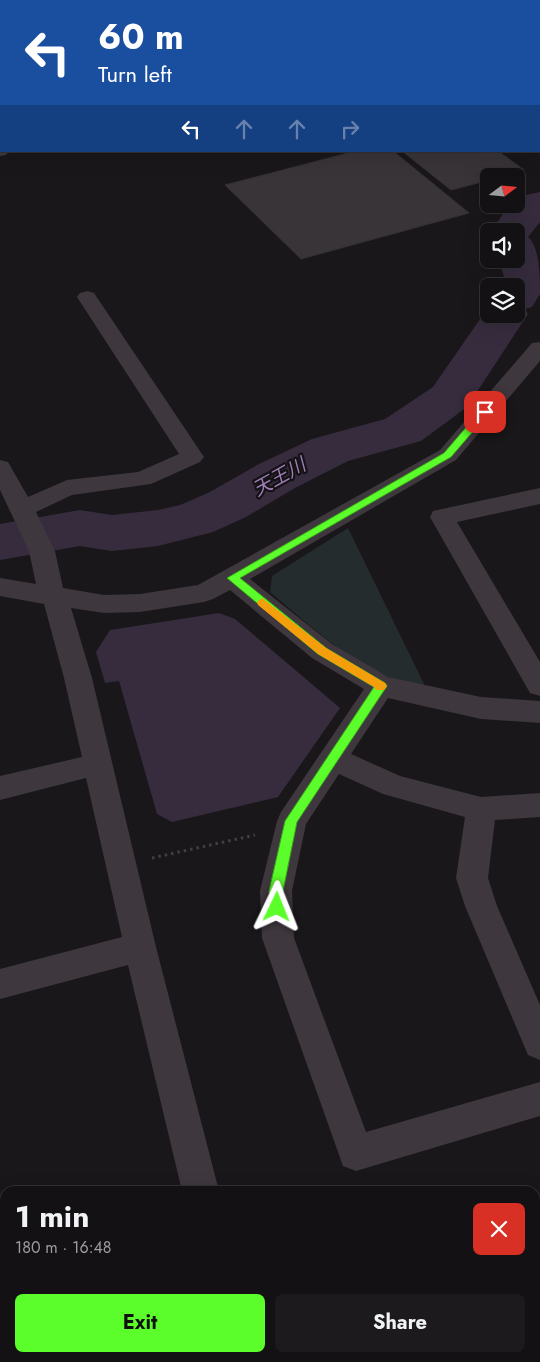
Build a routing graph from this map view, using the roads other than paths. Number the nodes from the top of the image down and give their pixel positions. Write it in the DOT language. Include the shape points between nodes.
graph roads {
  1 [pos="86,298"];
  2 [pos="540,348"];
  3 [pos="0,467"];
  4 [pos="540,496"];
  5 [pos="25,516"];
  6 [pos="232,578"];
  7 [pos="0,587"];
  8 [pos="52,596"];
  9 [pos="381,686"];
  10 [pos="540,686"];
  11 [pos="540,712"];
  12 [pos="334,759"];
  13 [pos="98,764"];
  14 [pos="0,788"];
  15 [pos="540,805"];
  16 [pos="481,809"];
  17 [pos="140,947"];
  18 [pos="0,984"];
  19 [pos="540,1044"];
  20 [pos="540,1099"];
  21 [pos="200,1186"];
  1 -- 5 [label="street" via="192,458 143,479 67,488"];
  2 -- 6 [label="street" via="448,455"];
  3 -- 5 [label="street"];
  4 -- 10 [label="street" via="442,517"];
  5 -- 8 [label="street" via="42,553"];
  6 -- 8 [label="street" via="204,593 140,603 104,604"];
  6 -- 9 [label="street" via="322,651"];
  7 -- 8 [label="street"];
  8 -- 13 [label="street" via="78,678"];
  9 -- 11 [label="street" via="481,708"];
  9 -- 12 [label="street"];
  12 -- 16 [label="street" via="393,786"];
  12 -- 20 [label="street" via="292,821 276,891 278,938 356,1153"];
  13 -- 14 [label="street"];
  13 -- 17 [label="street"];
  15 -- 16 [label="street"];
  16 -- 19 [label="street" via="472,878"];
  17 -- 18 [label="street"];
  17 -- 21 [label="street"];
}
